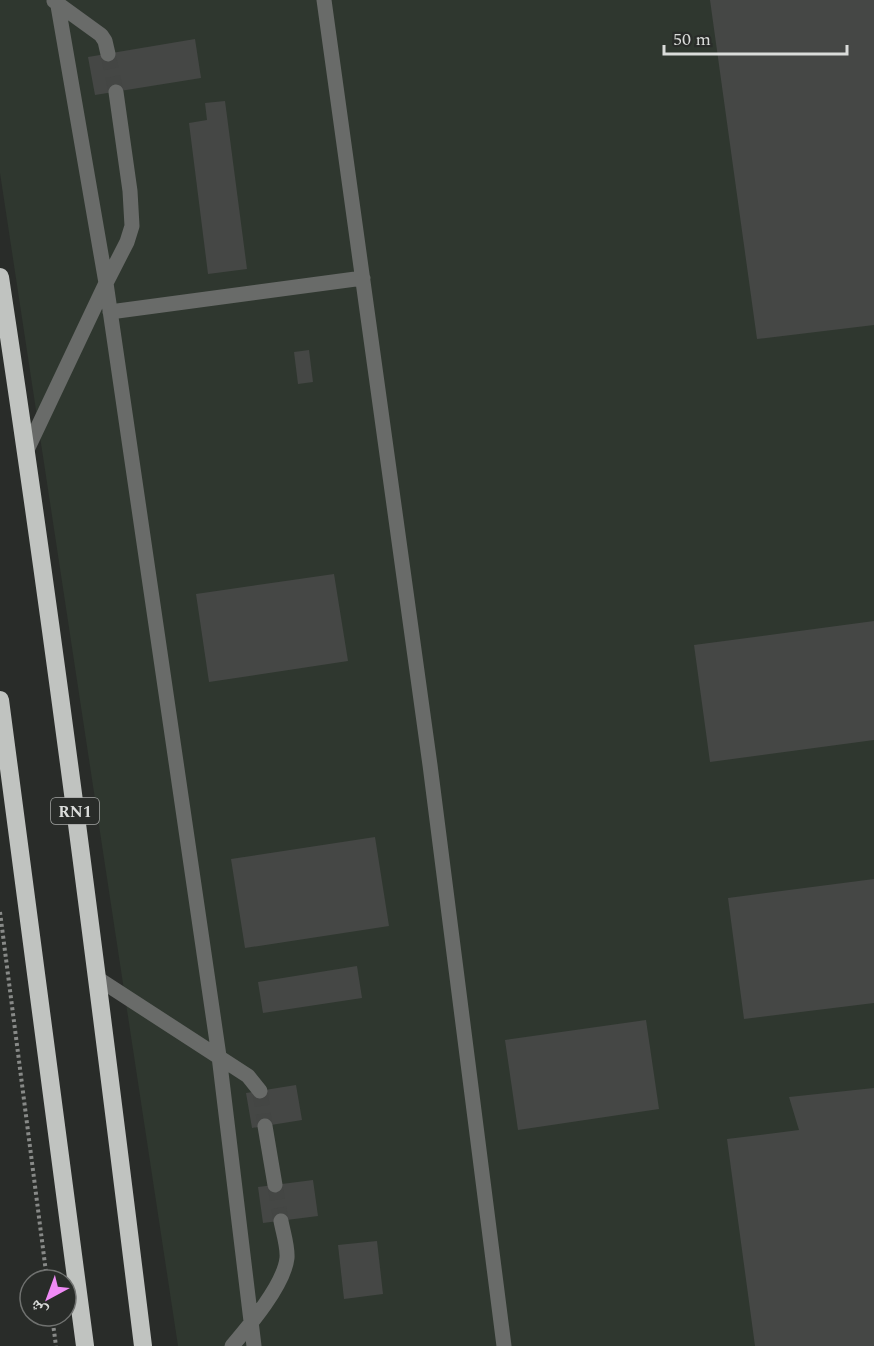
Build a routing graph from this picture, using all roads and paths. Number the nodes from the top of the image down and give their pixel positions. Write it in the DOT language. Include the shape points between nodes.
graph roads {
  1 [pos="324,0"];
  2 [pos="56,1"];
  3 [pos="108,54"];
  4 [pos="116,92"];
  5 [pos="0,277"];
  6 [pos="363,278"];
  7 [pos="106,283"];
  8 [pos="110,312"];
  9 [pos="26,452"];
  10 [pos="0,700"];
  11 [pos="0,912"];
  12 [pos="97,978"];
  13 [pos="219,1056"];
  14 [pos="260,1091"];
  15 [pos="265,1126"];
  16 [pos="275,1185"];
  17 [pos="281,1221"];
  18 [pos="45,1268"];
  19 [pos="251,1323"];
  20 [pos="54,1328"];
  21 [pos="56,1346"];
  22 [pos="85,1346"];
  23 [pos="143,1346"];
  24 [pos="232,1346"];
  25 [pos="254,1346"];
  26 [pos="504,1346"];
  1 -- 6 [label="street"];
  2 -- 3 [label="street" via="101,35"];
  2 -- 7 [label="street"];
  4 -- 7 [label="street" via="132,226"];
  5 -- 9 [label="highway, RN1"];
  6 -- 8 [label="street"];
  6 -- 26 [label="street"];
  7 -- 8 [label="street"];
  7 -- 9 [label="street"];
  8 -- 13 [label="street"];
  9 -- 12 [label="highway, RN1"];
  10 -- 22 [label="highway"];
  11 -- 18 [label="path"];
  12 -- 13 [label="street"];
  12 -- 23 [label="highway, RN1"];
  13 -- 14 [label="street" via="248,1076"];
  13 -- 19 [label="street"];
  15 -- 16 [label="street"];
  17 -- 19 [label="street" via="287,1260"];
  19 -- 24 [label="street"];
  19 -- 25 [label="street"];
  20 -- 21 [label="path"];
}
